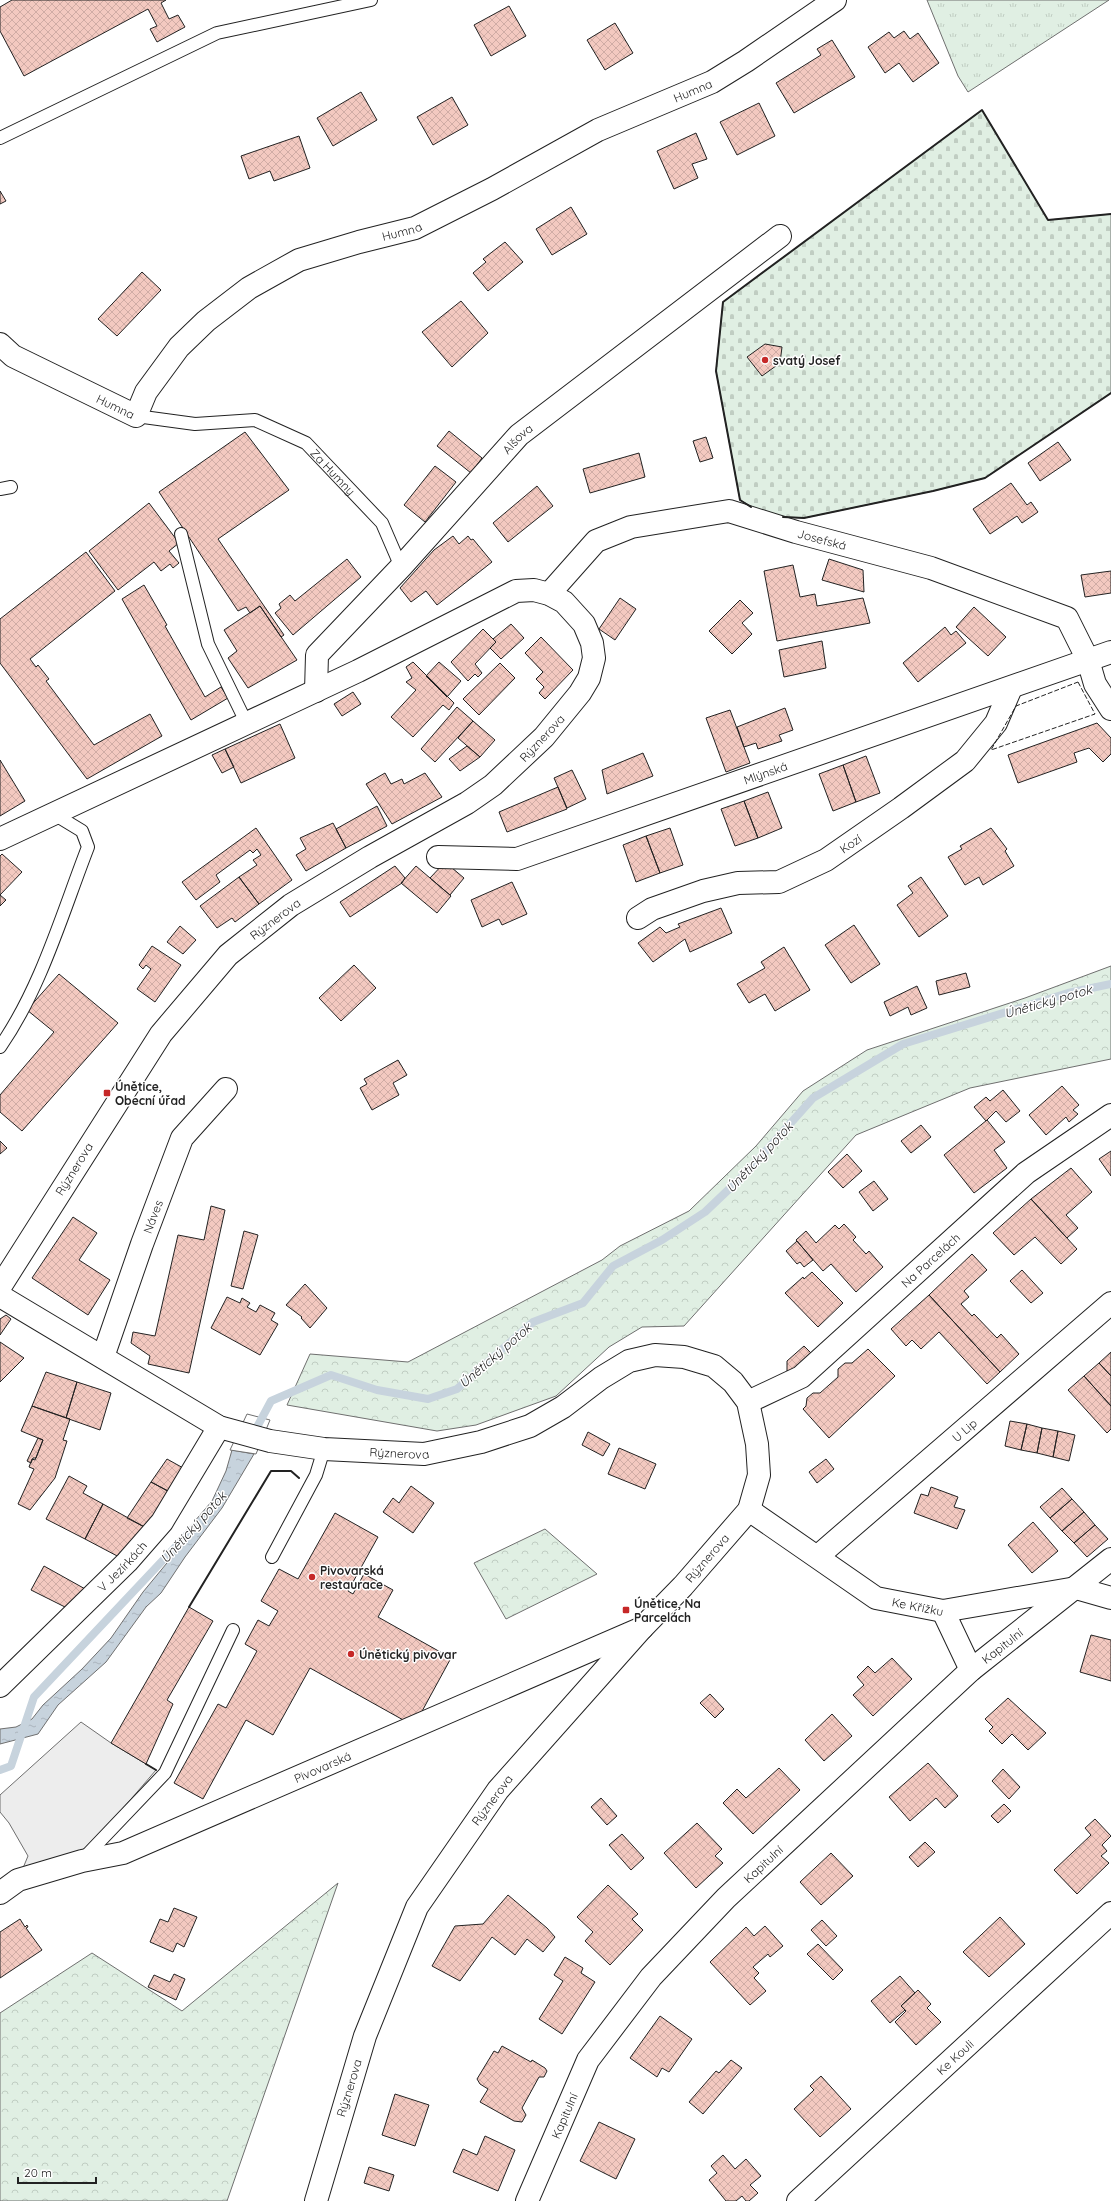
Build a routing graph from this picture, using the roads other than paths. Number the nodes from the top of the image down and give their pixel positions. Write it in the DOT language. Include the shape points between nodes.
graph roads {
  1 [pos="371,0"];
  2 [pos="835,0"];
  3 [pos="0,138"];
  4 [pos="780,236"];
  5 [pos="0,344"];
  6 [pos="136,416"];
  7 [pos="181,534"];
  8 [pos="401,567"];
  9 [pos="549,594"];
  10 [pos="1111,652"];
  11 [pos="1088,660"];
  12 [pos="1011,688"];
  13 [pos="316,691"];
  14 [pos="1111,709"];
  15 [pos="246,722"];
  16 [pos="54,814"];
  17 [pos="0,839"];
  18 [pos="438,858"];
  19 [pos="638,918"];
  20 [pos="0,1047"];
  21 [pos="226,1089"];
  22 [pos="1111,1115"];
  23 [pos="0,1287"];
  24 [pos="0,1296"];
  25 [pos="1111,1303"];
  26 [pos="103,1357"];
  27 [pos="748,1402"];
  28 [pos="219,1427"];
  29 [pos="324,1449"];
  30 [pos="749,1510"];
  31 [pos="818,1556"];
  32 [pos="272,1557"];
  33 [pos="1111,1559"];
  34 [pos="1076,1588"];
  35 [pos="1111,1598"];
  36 [pos="944,1611"];
  37 [pos="642,1628"];
  38 [pos="233,1630"];
  39 [pos="971,1670"];
  40 [pos="0,1686"];
  41 [pos="82,1861"];
  42 [pos="9,1881"];
  43 [pos="0,1894"];
  44 [pos="1111,1913"];
  45 [pos="316,2201"];
  46 [pos="528,2201"];
  47 [pos="798,2201"];
  1 -- 3 [label="lane" via="217,33"];
  2 -- 6 [label="street, Humna" via="712,82 598,130 415,228 299,260 249,288 206,321 179,347 146,392"];
  4 -- 8 [label="street, Alšova" via="519,435"];
  5 -- 6 [label="street, Humna" via="14,356"];
  6 -- 8 [label="lane, Za Humny" via="195,424 255,420 306,444 382,523"];
  7 -- 15 [label="lane" via="208,644"];
  8 -- 13 [label="street, Alšova" via="317,655"];
  9 -- 11 [label="street, Josefská" via="596,541 631,527 729,511 796,532 931,568 1067,618"];
  9 -- 13 [label="street, Rýznerova" via="525,589 505,596"];
  9 -- 23 [label="street, Rýznerova" via="564,602 580,618 588,629 594,649 589,678 562,717 533,749 493,785 467,803 291,905 228,955 161,1034"];
  10 -- 11 [label="street, Mlýnská"];
  11 -- 12 [label="street, Mlýnská"];
  11 -- 14 [label="street, Josefská" via="1095,684"];
  12 -- 18 [label="street, Mlýnská" via="516,859"];
  12 -- 19 [label="street, Kozí" via="996,723 965,761 826,860 779,882 738,883 703,891 652,909"];
  13 -- 15 [label="street, Rýznerova"];
  15 -- 16 [label="street, Rýznerova"];
  16 -- 17 [label="street, Rýznerova"];
  16 -- 20 [label="lane" via="82,831 88,847 42,968 14,1027"];
  21 -- 26 [label="street, Náves" via="182,1138"];
  22 -- 27 [label="street, Na Parcelách" via="1026,1173 801,1378"];
  24 -- 26 [label="street"];
  25 -- 31 [label="street, U Lip"];
  26 -- 28 [label="street"];
  27 -- 29 [label="street, Rýznerova" via="733,1382 714,1366 684,1357 655,1355 629,1361 601,1378 563,1407 530,1426 481,1442 424,1454"];
  27 -- 30 [label="street, Rýznerova" via="757,1444 759,1475"];
  28 -- 29 [label="street, Rýznerova" via="270,1441"];
  28 -- 40 [label="street, V Jezírkách" via="162,1522 128,1562"];
  29 -- 32 [label="lane" via="316,1475"];
  30 -- 31 [label="street, Ke Křížku"];
  30 -- 37 [label="street, Rýznerova" via="683,1586"];
  31 -- 36 [label="street, Ke Křížku" via="876,1598"];
  33 -- 34 [label="street, Kapitulní"];
  34 -- 35 [label="street, Ke Křížku"];
  34 -- 36 [label="street, Ke Křížku"];
  34 -- 39 [label="street, Kapitulní"];
  36 -- 39 [label="street"];
  37 -- 41 [label="street, Pivovarská" via="123,1853"];
  37 -- 45 [label="street, Rýznerova" via="498,1790 418,1907 365,2036"];
  38 -- 41 [label="lane" via="165,1774"];
  39 -- 46 [label="street, Kapitulní" via="726,1898 651,1977 588,2060"];
  41 -- 42 [label="street, Pivovarská"];
  42 -- 43 [label="street, Pivovarská"];
  44 -- 47 [label="street, Ke Kouli"];
}
